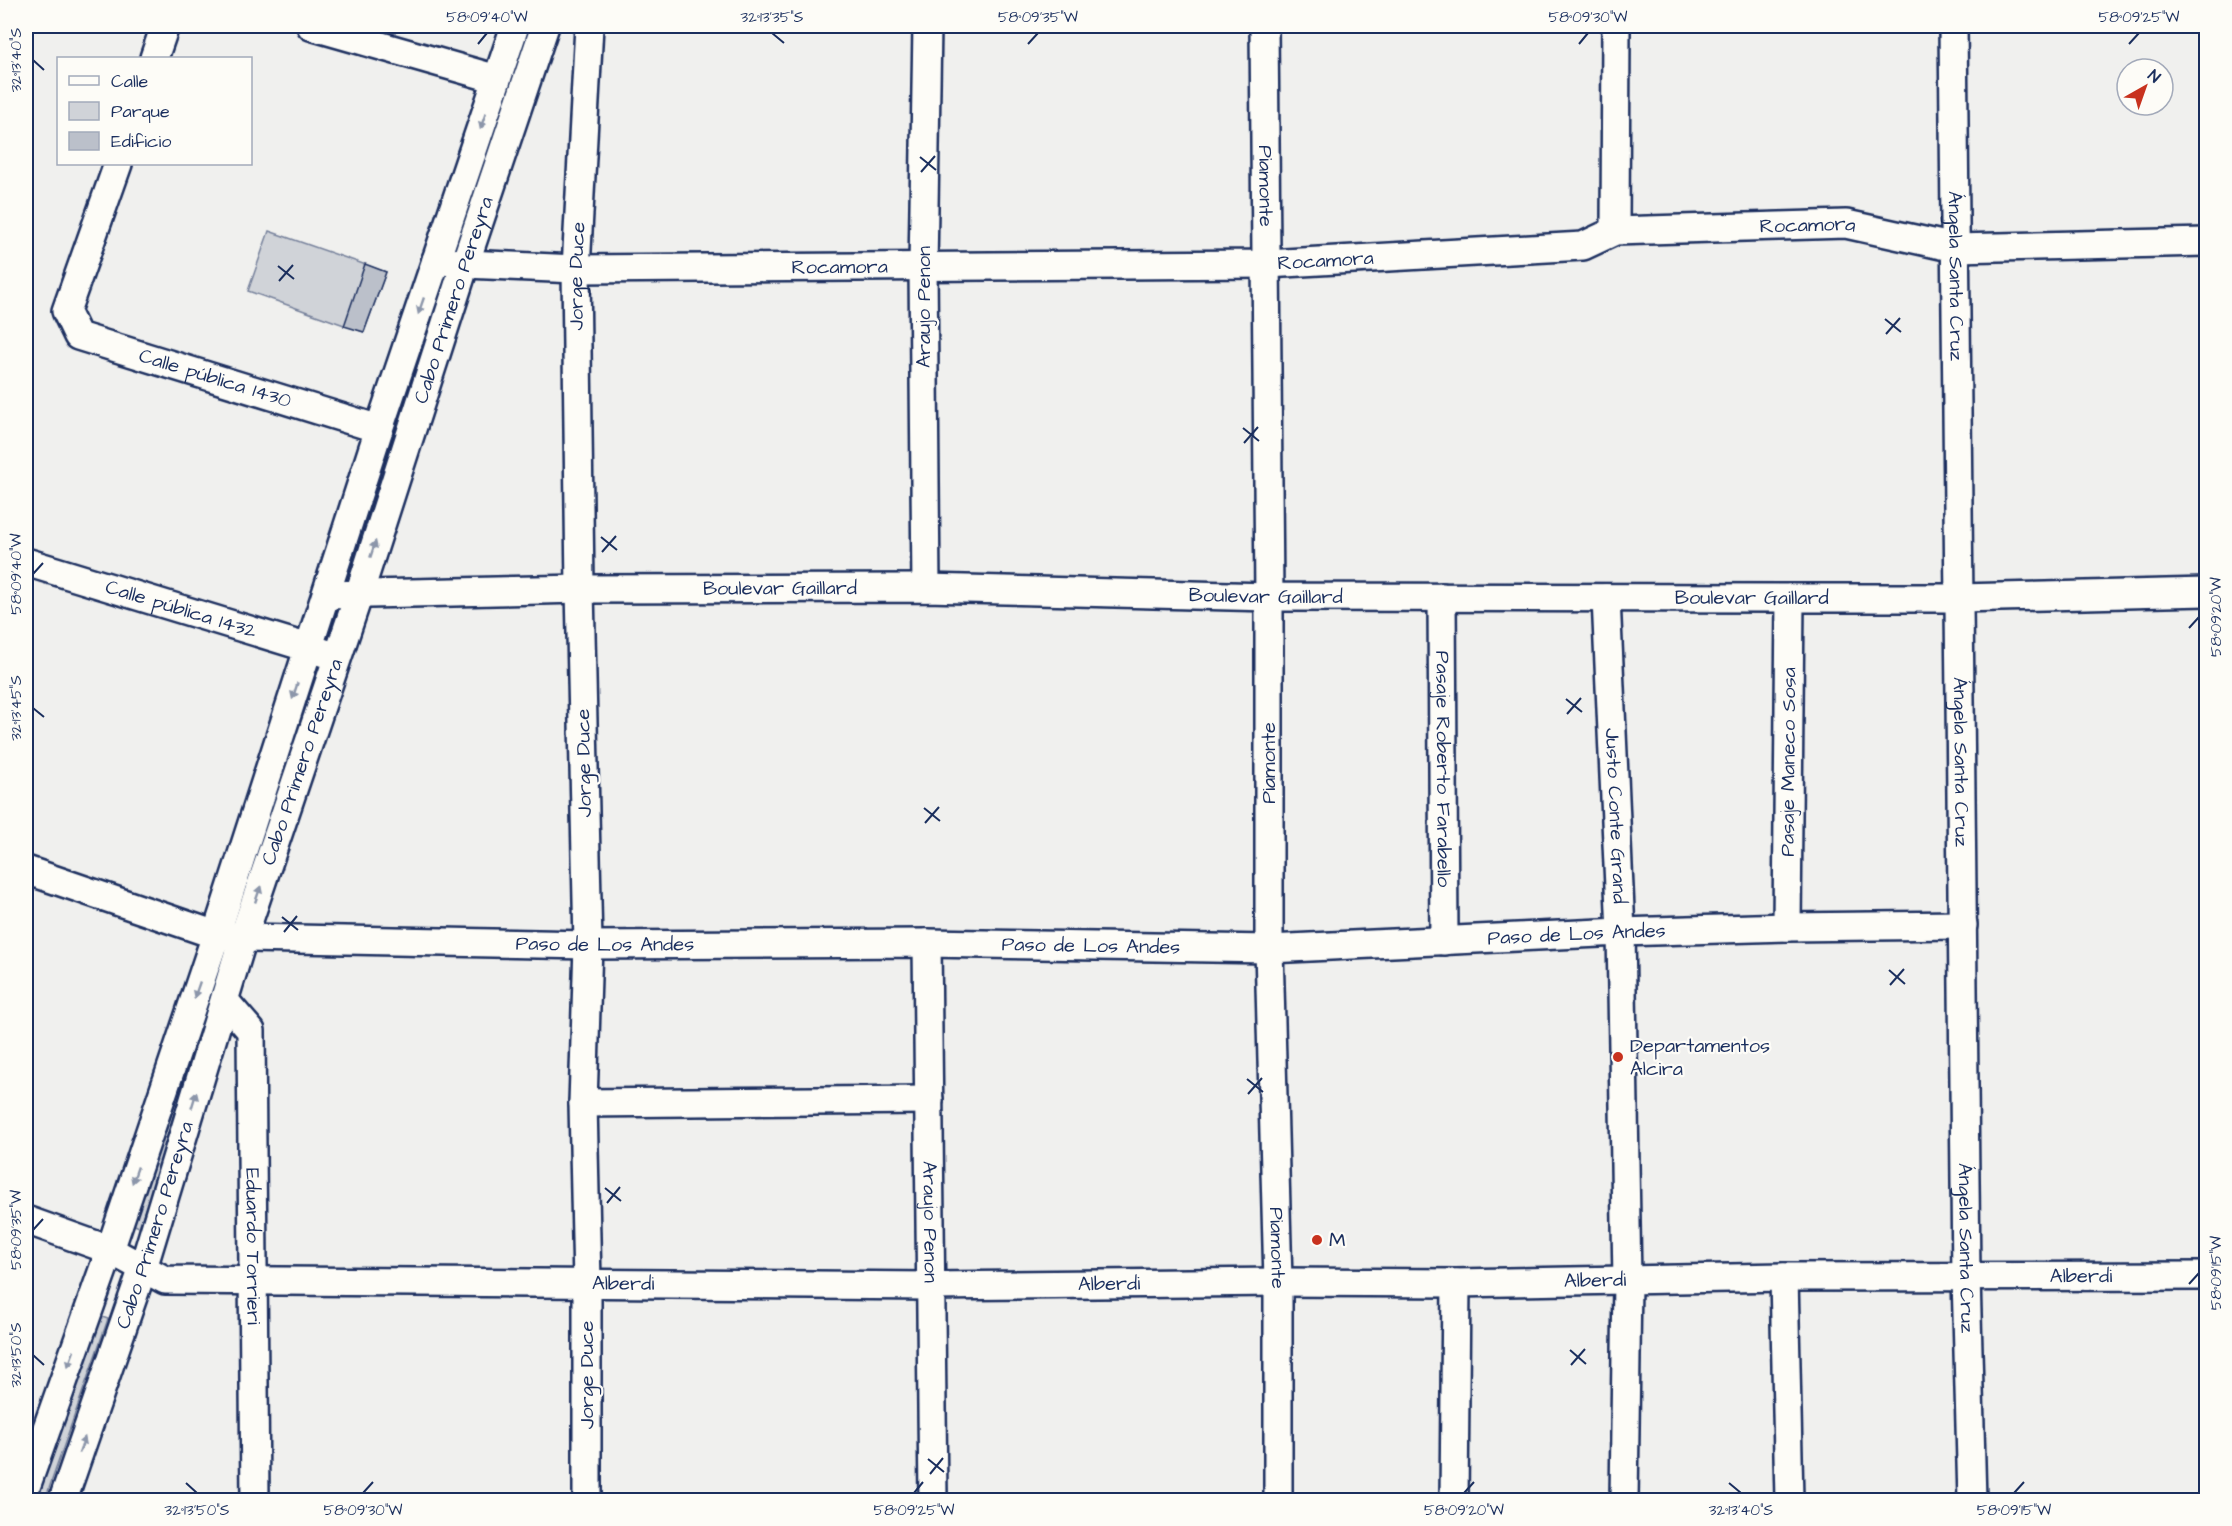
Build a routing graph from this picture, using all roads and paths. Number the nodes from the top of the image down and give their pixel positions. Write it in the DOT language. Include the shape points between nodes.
graph roads {
  1 [pos="165,26"];
  2 [pos="311,26"];
  3 [pos="515,26"];
  4 [pos="545,26"];
  5 [pos="589,26"];
  6 [pos="927,26"];
  7 [pos="1264,26"];
  8 [pos="1616,26"];
  9 [pos="1953,26"];
  10 [pos="154,57"];
  11 [pos="497,79"];
  12 [pos="118,165"];
  13 [pos="1615,231"];
  14 [pos="2206,242"];
  15 [pos="1954,248"];
  16 [pos="436,260"];
  17 [pos="465,264"];
  18 [pos="1267,264"];
  19 [pos="923,268"];
  20 [pos="576,269"];
  21 [pos="379,429"];
  22 [pos="26,562"];
  23 [pos="926,588"];
  24 [pos="580,589"];
  25 [pos="2206,592"];
  26 [pos="359,594"];
  27 [pos="327,595"];
  28 [pos="1269,597"];
  29 [pos="1442,597"];
  30 [pos="1606,598"];
  31 [pos="1790,598"];
  32 [pos="1959,598"];
  33 [pos="309,649"];
  34 [pos="338,655"];
  35 [pos="26,870"];
  36 [pos="1963,925"];
  37 [pos="1787,927"];
  38 [pos="1621,932"];
  39 [pos="216,935"];
  40 [pos="243,938"];
  41 [pos="1444,941"];
  42 [pos="927,943"];
  43 [pos="588,945"];
  44 [pos="1269,949"];
  45 [pos="225,1001"];
  46 [pos="929,1100"];
  47 [pos="583,1103"];
  48 [pos="26,1220"];
  49 [pos="110,1250"];
  50 [pos="143,1268"];
  51 [pos="2206,1276"];
  52 [pos="1966,1277"];
  53 [pos="1784,1278"];
  54 [pos="1627,1281"];
  55 [pos="253,1282"];
  56 [pos="1278,1282"];
  57 [pos="1456,1283"];
  58 [pos="587,1284"];
  59 [pos="931,1286"];
  60 [pos="26,1487"];
  61 [pos="63,1500"];
  62 [pos="255,1500"];
  63 [pos="587,1500"];
  64 [pos="933,1500"];
  65 [pos="1278,1500"];
  66 [pos="1454,1500"];
  67 [pos="1624,1500"];
  68 [pos="1789,1500"];
  69 [pos="1972,1500"];
  1 -- 10 [label="street"];
  2 -- 11 [label="street"];
  3 -- 11 [label="street, Cabo Primero Pereyra"];
  4 -- 17 [label="street, Cabo Primero Pereyra"];
  5 -- 20 [label="street, Jorge Duce"];
  6 -- 19 [label="street, Araujo Penon"];
  7 -- 18 [label="street, Piamonte"];
  8 -- 13 [label="street"];
  9 -- 15 [label="street, Ángela Santa Cruz"];
  11 -- 16 [label="street, Cabo Primero Pereyra, one-way"];
  12 -- 21 [label="street, Calle pública 1430" via="66,311 78,336"];
  13 -- 15 [label="street, Rocamora" via="1846,224"];
  13 -- 18 [label="street, Rocamora" via="1583,246"];
  14 -- 15 [label="street, Rocamora"];
  15 -- 32 [label="street, Ángela Santa Cruz"];
  16 -- 17 [label="street, Rocamora"];
  16 -- 21 [label="street, Cabo Primero Pereyra, one-way"];
  17 -- 20 [label="street, Rocamora"];
  26 -- 17 [label="street, Cabo Primero Pereyra, one-way"];
  18 -- 19 [label="street, Rocamora"];
  18 -- 28 [label="street, Piamonte"];
  19 -- 20 [label="street, Rocamora"];
  19 -- 23 [label="street, Araujo Penon"];
  20 -- 24 [label="street, Jorge Duce"];
  21 -- 27 [label="street, Cabo Primero Pereyra"];
  22 -- 33 [label="street, Calle pública 1432"];
  23 -- 24 [label="street, Boulevar Gaillard"];
  23 -- 28 [label="street, Boulevar Gaillard"];
  24 -- 26 [label="street, Boulevar Gaillard"];
  24 -- 43 [label="street, Jorge Duce"];
  25 -- 32 [label="street, Boulevar Gaillard"];
  26 -- 27 [label="street, Boulevar Gaillard"];
  26 -- 34 [label="street, Cabo Primero Pereyra"];
  27 -- 33 [label="street, Cabo Primero Pereyra"];
  28 -- 29 [label="street, Boulevar Gaillard"];
  28 -- 44 [label="street, Piamonte"];
  29 -- 30 [label="street, Boulevar Gaillard"];
  29 -- 41 [label="street, Pasaje Roberto Farabello"];
  30 -- 31 [label="street, Boulevar Gaillard"];
  30 -- 38 [label="street, Justo Conte Grand"];
  31 -- 32 [label="street, Boulevar Gaillard"];
  31 -- 37 [label="street, Pasaje Maneco Sosa"];
  32 -- 36 [label="street, Ángela Santa Cruz"];
  33 -- 34 [label="street, Calle pública 1432"];
  33 -- 39 [label="street, Cabo Primero Pereyra, one-way"];
  40 -- 34 [label="street, Cabo Primero Pereyra, one-way"];
  35 -- 39 [label="street, Paso de Los Andes"];
  36 -- 37 [label="street, Paso de Los Andes"];
  36 -- 52 [label="street, Ángela Santa Cruz"];
  37 -- 38 [label="street, Paso de Los Andes"];
  38 -- 41 [label="street, Paso de Los Andes"];
  38 -- 54 [label="street, Justo Conte Grand"];
  39 -- 40 [label="street, Paso de Los Andes"];
  39 -- 49 [label="street, Cabo Primero Pereyra, one-way"];
  40 -- 43 [label="street, Paso de Los Andes"];
  40 -- 45 [label="street, Cabo Primero Pereyra"];
  41 -- 44 [label="street, Paso de Los Andes"];
  42 -- 43 [label="street, Paso de Los Andes"];
  42 -- 44 [label="street, Paso de Los Andes"];
  42 -- 46 [label="street, Araujo Penon"];
  43 -- 47 [label="street, Jorge Duce"];
  44 -- 56 [label="street, Piamonte"];
  50 -- 45 [label="street, Cabo Primero Pereyra, one-way"];
  45 -- 55 [label="street, Eduardo Torrieri" via="252,1031"];
  46 -- 47 [label="street"];
  46 -- 59 [label="street, Araujo Penon"];
  47 -- 58 [label="street, Jorge Duce"];
  48 -- 49 [label="street, Alberdi"];
  49 -- 50 [label="street, Alberdi"];
  49 -- 60 [label="street, Cabo Primero Pereyra, one-way"];
  50 -- 55 [label="street, Alberdi" via="165,1280"];
  61 -- 50 [label="street, Cabo Primero Pereyra, one-way"];
  51 -- 52 [label="street, Alberdi"];
  52 -- 53 [label="street, Alberdi"];
  52 -- 69 [label="street, Ángela Santa Cruz"];
  53 -- 54 [label="street, Alberdi"];
  53 -- 68 [label="street"];
  54 -- 57 [label="street, Alberdi"];
  54 -- 67 [label="street, Justo Conte Grand"];
  55 -- 58 [label="street, Alberdi"];
  55 -- 62 [label="street, Eduardo Torrieri"];
  56 -- 57 [label="street, Alberdi"];
  56 -- 59 [label="street, Alberdi"];
  56 -- 65 [label="street, Piamonte"];
  57 -- 66 [label="street"];
  58 -- 59 [label="street, Alberdi"];
  58 -- 63 [label="street, Jorge Duce"];
  59 -- 64 [label="street, Araujo Penon"];
}
